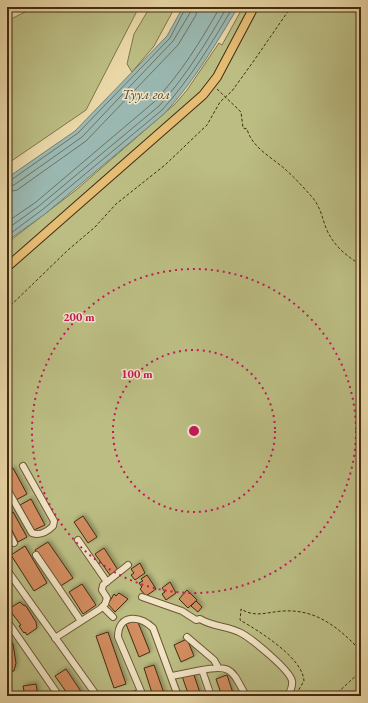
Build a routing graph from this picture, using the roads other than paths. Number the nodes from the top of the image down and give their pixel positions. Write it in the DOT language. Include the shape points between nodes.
graph roads {
  1 [pos="254,7"];
  2 [pos="7,267"];
  3 [pos="23,466"];
  4 [pos="7,489"];
  5 [pos="7,528"];
  6 [pos="78,540"];
  7 [pos="14,542"];
  8 [pos="36,554"];
  9 [pos="128,565"];
  10 [pos="7,570"];
  11 [pos="106,582"];
  12 [pos="142,597"];
  13 [pos="103,607"];
  14 [pos="113,617"];
  15 [pos="7,621"];
  16 [pos="81,621"];
  17 [pos="187,637"];
  18 [pos="55,638"];
  19 [pos="218,667"];
  20 [pos="202,670"];
  21 [pos="172,676"];
  22 [pos="142,694"];
  23 [pos="58,696"];
  24 [pos="97,696"];
  25 [pos="130,696"];
  26 [pos="178,696"];
  27 [pos="211,696"];
  28 [pos="246,696"];
  29 [pos="288,696"];
  1 -- 2 [label="main road" via="212,84 166,129"];
  3 -- 4 [label="street" via="54,521 53,526 41,534 32,533"];
  5 -- 7 [label="street"];
  6 -- 11 [label="street"];
  8 -- 16 [label="street"];
  9 -- 11 [label="street"];
  10 -- 18 [label="street"];
  11 -- 13 [label="street" via="102,588 107,598"];
  12 -- 29 [label="street" via="182,610 196,620 200,619 240,633 272,656 291,678 292,685"];
  13 -- 14 [label="street"];
  13 -- 16 [label="street"];
  15 -- 23 [label="street"];
  16 -- 18 [label="street"];
  17 -- 19 [label="street" via="214,660"];
  18 -- 24 [label="street"];
  19 -- 20 [label="street"];
  19 -- 28 [label="street" via="233,673"];
  20 -- 21 [label="street"];
  20 -- 27 [label="street"];
  21 -- 22 [label="street" via="153,628 140,619 128,620 119,627 118,637"];
  21 -- 26 [label="street"];
  22 -- 25 [label="street"];
}
